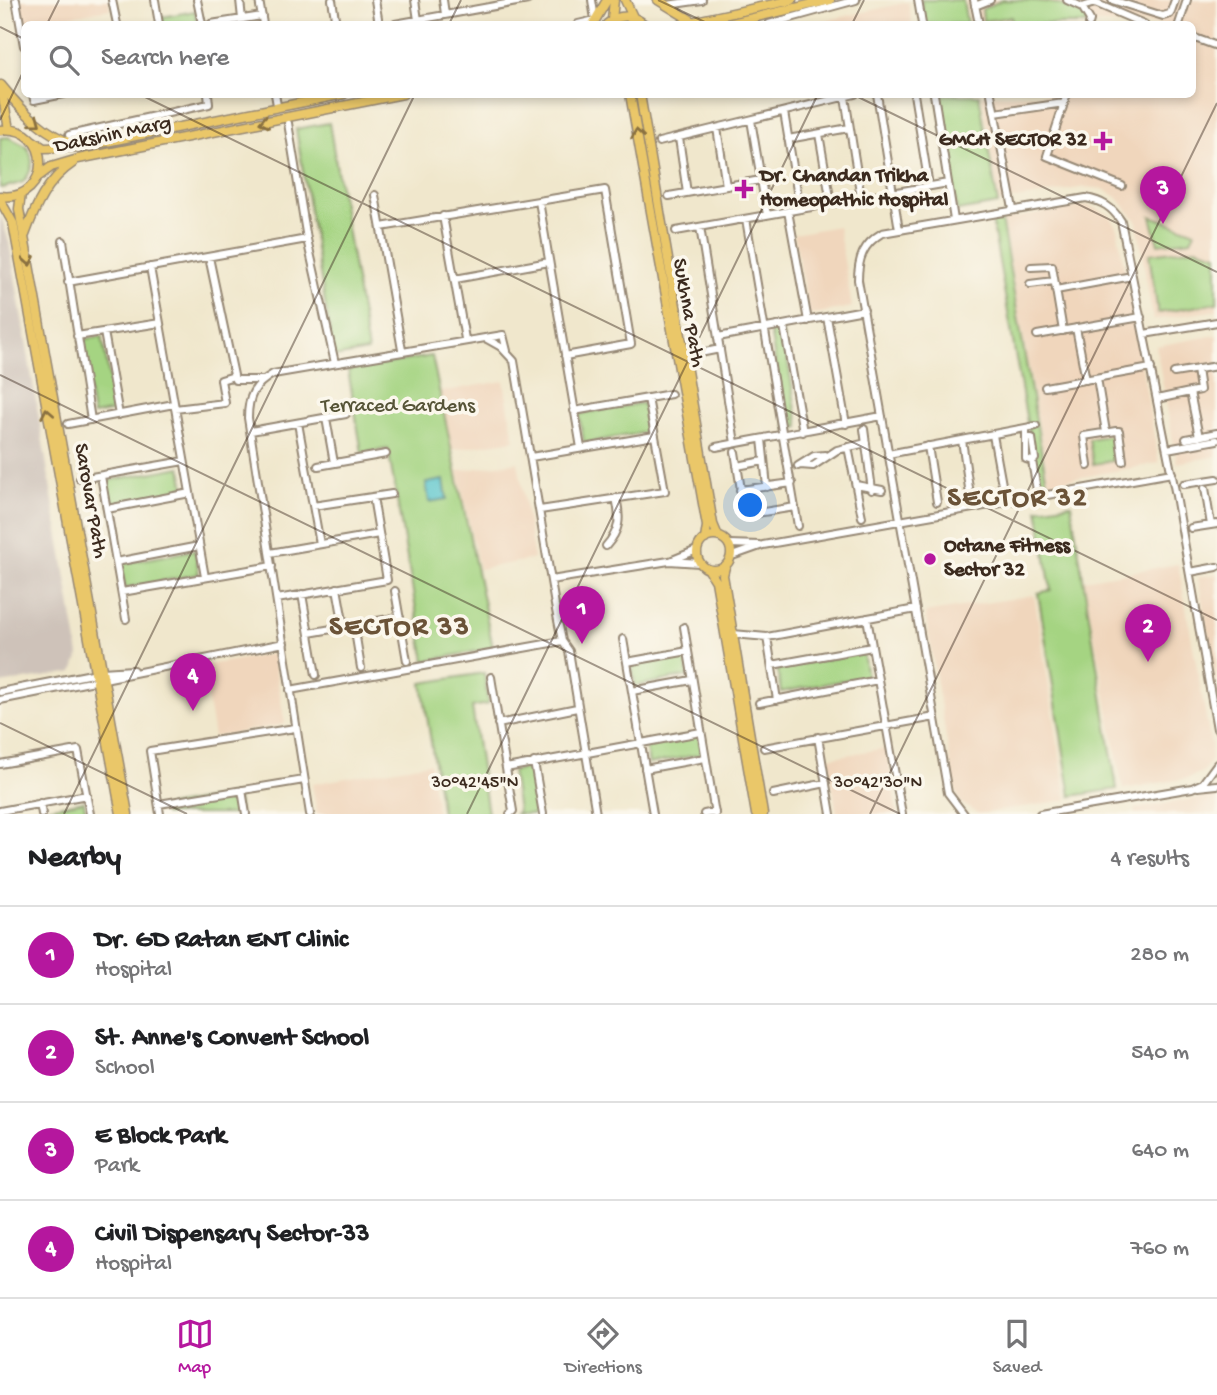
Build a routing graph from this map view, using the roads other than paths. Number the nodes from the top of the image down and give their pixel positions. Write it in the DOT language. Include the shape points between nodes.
graph roads {
  1 [pos="16,0"];
  2 [pos="112,0"];
  3 [pos="155,0"];
  4 [pos="197,0"];
  5 [pos="240,0"];
  6 [pos="259,0"];
  7 [pos="332,0"];
  8 [pos="375,0"];
  9 [pos="415,0"];
  10 [pos="443,0"];
  11 [pos="528,0"];
  12 [pos="592,0"];
  13 [pos="607,0"];
  14 [pos="614,0"];
  15 [pos="625,0"];
  16 [pos="658,0"];
  17 [pos="702,0"];
  18 [pos="792,0"];
  19 [pos="830,0"];
  20 [pos="856,0"];
  21 [pos="918,0"];
  22 [pos="990,0"];
  23 [pos="1067,0"];
  24 [pos="1112,0"];
  25 [pos="1175,0"];
  26 [pos="1187,0"];
  27 [pos="975,3"];
  28 [pos="667,5"];
  29 [pos="1082,7"];
  30 [pos="445,14"];
  31 [pos="262,16"];
  32 [pos="633,18"];
  33 [pos="242,19"];
  34 [pos="418,20"];
  35 [pos="116,21"];
  36 [pos="158,21"];
  37 [pos="201,21"];
  38 [pos="230,21"];
  39 [pos="263,21"];
  40 [pos="336,21"];
  41 [pos="378,21"];
  42 [pos="412,21"];
  43 [pos="591,21"];
  44 [pos="595,21"];
  45 [pos="609,21"];
  46 [pos="615,21"];
  47 [pos="638,21"];
  48 [pos="692,21"];
  49 [pos="698,21"];
  50 [pos="740,21"];
  51 [pos="780,21"];
  52 [pos="922,21"];
  53 [pos="978,21"];
  54 [pos="1090,21"];
  55 [pos="1137,21"];
  56 [pos="1180,21"];
  57 [pos="21,29"];
  58 [pos="1196,38"];
  59 [pos="1217,46"];
  60 [pos="0,84"];
  61 [pos="208,98"];
  62 [pos="276,98"];
  63 [pos="325,98"];
  64 [pos="383,98"];
  65 [pos="631,98"];
  66 [pos="642,98"];
  67 [pos="841,98"];
  68 [pos="845,98"];
  69 [pos="878,98"];
  70 [pos="915,98"];
  71 [pos="935,98"];
  72 [pos="993,98"];
  73 [pos="1066,98"];
  74 [pos="1064,103"];
  75 [pos="277,105"];
  76 [pos="784,112"];
  77 [pos="995,113"];
  78 [pos="751,120"];
  79 [pos="288,123"];
  80 [pos="112,126"];
  81 [pos="717,128"];
  82 [pos="849,128"];
  83 [pos="5,130"];
  84 [pos="819,134"];
  85 [pos="69,135"];
  86 [pos="679,138"];
  87 [pos="788,139"];
  88 [pos="32,141"];
  89 [pos="115,141"];
  90 [pos="659,142"];
  91 [pos="81,147"];
  92 [pos="78,159"];
  93 [pos="38,176"];
  94 [pos="761,180"];
  95 [pos="948,183"];
  96 [pos="726,186"];
  97 [pos="929,186"];
  98 [pos="1122,186"];
  99 [pos="893,192"];
  100 [pos="687,193"];
  101 [pos="21,194"];
  102 [pos="375,195"];
  103 [pos="669,196"];
  104 [pos="0,198"];
  105 [pos="861,198"];
  106 [pos="539,201"];
  107 [pos="831,203"];
  108 [pos="800,209"];
  109 [pos="1013,209"];
  110 [pos="788,211"];
  111 [pos="0,212"];
  112 [pos="767,215"];
  113 [pos="443,216"];
  114 [pos="746,219"];
  115 [pos="954,220"];
  116 [pos="13,223"];
  117 [pos="381,227"];
  118 [pos="700,227"];
  119 [pos="900,230"];
  120 [pos="676,231"];
  121 [pos="25,237"];
  122 [pos="307,239"];
  123 [pos="63,242"];
  124 [pos="209,257"];
  125 [pos="549,262"];
  126 [pos="1031,267"];
  127 [pos="150,268"];
  128 [pos="1132,276"];
  129 [pos="455,279"];
  130 [pos="1054,281"];
  131 [pos="68,282"];
  132 [pos="1030,284"];
  133 [pos="1056,290"];
  134 [pos="863,310"];
  135 [pos="827,317"];
  136 [pos="1140,317"];
  137 [pos="808,321"];
  138 [pos="1217,322"];
  139 [pos="160,323"];
  140 [pos="784,326"];
  141 [pos="1076,328"];
  142 [pos="765,329"];
  143 [pos="1063,331"];
  144 [pos="104,332"];
  145 [pos="1144,334"];
  146 [pos="1037,335"];
  147 [pos="77,336"];
  148 [pos="718,337"];
  149 [pos="485,338"];
  150 [pos="465,339"];
  151 [pos="720,349"];
  152 [pos="401,350"];
  153 [pos="508,353"];
  154 [pos="695,354"];
  155 [pos="565,356"];
  156 [pos="335,363"];
  157 [pos="1217,366"];
  158 [pos="1151,368"];
  159 [pos="1197,369"];
  160 [pos="1174,373"];
  161 [pos="234,376"];
  162 [pos="1097,378"];
  163 [pos="263,380"];
  164 [pos="1086,380"];
  165 [pos="1045,387"];
  166 [pos="1191,392"];
  167 [pos="671,394"];
  168 [pos="648,398"];
  169 [pos="1157,399"];
  170 [pos="175,407"];
  171 [pos="575,411"];
  172 [pos="346,414"];
  173 [pos="119,415"];
  174 [pos="882,416"];
  175 [pos="327,418"];
  176 [pos="91,420"];
  177 [pos="299,423"];
  178 [pos="68,424"];
  179 [pos="846,424"];
  180 [pos="1036,426"];
  181 [pos="1026,428"];
  182 [pos="864,429"];
  183 [pos="251,432"];
  184 [pos="803,432"];
  185 [pos="1106,432"];
  186 [pos="1217,433"];
  187 [pos="785,435"];
  188 [pos="993,435"];
  189 [pos="654,436"];
  190 [pos="1199,437"];
  191 [pos="762,439"];
  192 [pos="1186,439"];
  193 [pos="962,440"];
  194 [pos="1217,440"];
  195 [pos="735,443"];
  196 [pos="866,443"];
  197 [pos="928,446"];
  198 [pos="716,447"];
  199 [pos="848,447"];
  200 [pos="581,448"];
  201 [pos="1167,449"];
  202 [pos="734,452"];
  203 [pos="386,454"];
  204 [pos="888,454"];
  205 [pos="531,457"];
  206 [pos="184,461"];
  207 [pos="764,461"];
  208 [pos="1123,461"];
  209 [pos="334,463"];
  210 [pos="318,466"];
  211 [pos="737,466"];
  212 [pos="1088,466"];
  213 [pos="790,468"];
  214 [pos="1172,473"];
  215 [pos="101,476"];
  216 [pos="80,479"];
  217 [pos="1217,479"];
  218 [pos="792,483"];
  219 [pos="1184,484"];
  220 [pos="856,485"];
  221 [pos="767,487"];
  222 [pos="1205,488"];
  223 [pos="740,490"];
  224 [pos="872,490"];
  225 [pos="882,490"];
  226 [pos="1003,490"];
  227 [pos="190,493"];
  228 [pos="392,494"];
  229 [pos="970,495"];
  230 [pos="1038,496"];
  231 [pos="373,497"];
  232 [pos="616,498"];
  233 [pos="937,502"];
  234 [pos="313,506"];
  235 [pos="795,507"];
  236 [pos="107,509"];
  237 [pos="540,510"];
  238 [pos="862,517"];
  239 [pos="900,520"];
  240 [pos="1214,524"];
  241 [pos="798,526"];
  242 [pos="1191,528"];
  243 [pos="379,534"];
  244 [pos="718,536"];
  245 [pos="705,539"];
  246 [pos="320,544"];
  247 [pos="729,544"];
  248 [pos="763,545"];
  249 [pos="200,546"];
  250 [pos="606,546"];
  251 [pos="697,550"];
  252 [pos="270,553"];
  253 [pos="732,556"];
  254 [pos="116,562"];
  255 [pos="669,562"];
  256 [pos="700,563"];
  257 [pos="272,566"];
  258 [pos="725,567"];
  259 [pos="1217,567"];
  260 [pos="709,570"];
  261 [pos="1190,572"];
  262 [pos="205,577"];
  263 [pos="551,580"];
  264 [pos="337,588"];
  265 [pos="395,591"];
  266 [pos="122,592"];
  267 [pos="302,594"];
  268 [pos="277,599"];
  269 [pos="916,609"];
  270 [pos="400,617"];
  271 [pos="867,618"];
  272 [pos="126,619"];
  273 [pos="354,625"];
  274 [pos="684,626"];
  275 [pos="344,627"];
  276 [pos="309,633"];
  277 [pos="733,634"];
  278 [pos="767,636"];
  279 [pos="623,639"];
  280 [pos="562,641"];
  281 [pos="284,643"];
  282 [pos="872,647"];
  283 [pos="688,651"];
  284 [pos="407,661"];
  285 [pos="627,663"];
  286 [pos="772,665"];
  287 [pos="361,668"];
  288 [pos="316,675"];
  289 [pos="99,677"];
  290 [pos="491,677"];
  291 [pos="692,680"];
  292 [pos="878,680"];
  293 [pos="290,690"];
  294 [pos="632,691"];
  295 [pos="0,692"];
  296 [pos="0,700"];
  297 [pos="777,700"];
  298 [pos="759,703"];
  299 [pos="578,708"];
  300 [pos="935,717"];
  301 [pos="498,724"];
  302 [pos="886,726"];
  303 [pos="295,728"];
  304 [pos="1217,729"];
  305 [pos="701,732"];
  306 [pos="818,737"];
  307 [pos="641,742"];
  308 [pos="764,748"];
  309 [pos="585,753"];
  310 [pos="705,758"];
  311 [pos="534,762"];
  312 [pos="0,764"];
  313 [pos="1217,764"];
  314 [pos="506,768"];
  315 [pos="645,769"];
  316 [pos="304,780"];
  317 [pos="826,783"];
  318 [pos="1217,785"];
  319 [pos="1192,788"];
  320 [pos="242,790"];
  321 [pos="773,794"];
  322 [pos="87,795"];
  323 [pos="40,803"];
  324 [pos="159,804"];
  325 [pos="1083,810"];
  326 [pos="0,811"];
  327 [pos="715,813"];
  328 [pos="42,814"];
  329 [pos="90,814"];
  330 [pos="121,814"];
  331 [pos="128,814"];
  332 [pos="160,814"];
  333 [pos="246,814"];
  334 [pos="310,814"];
  335 [pos="510,814"];
  336 [pos="543,814"];
  337 [pos="596,814"];
  338 [pos="653,814"];
  339 [pos="704,814"];
  340 [pos="756,814"];
  341 [pos="763,814"];
  342 [pos="831,814"];
  343 [pos="902,814"];
  344 [pos="964,814"];
  345 [pos="1040,814"];
  1 -- 57 [label="street"];
  2 -- 35 [label="street"];
  3 -- 36 [label="street"];
  4 -- 37 [label="street"];
  5 -- 33 [label="street"];
  6 -- 31 [label="street"];
  7 -- 40 [label="street"];
  8 -- 41 [label="street"];
  9 -- 34 [label="street"];
  10 -- 30 [label="street"];
  11 -- 30 [label="street"];
  12 -- 43 [label="street" via="595,20"];
  13 -- 44 [label="main road"];
  14 -- 45 [label="main road"];
  15 -- 32 [label="main road"];
  16 -- 28 [label="main road"];
  17 -- 28 [label="street"];
  18 -- 49 [label="main road"];
  19 -- 50 [label="main road"];
  20 -- 51 [label="street"];
  21 -- 52 [label="street"];
  22 -- 27 [label="street"];
  23 -- 29 [label="street"];
  24 -- 25 [label="street" via="1163,16 1170,14"];
  26 -- 56 [label="street"];
  27 -- 53 [label="street"];
  28 -- 48 [label="main road"];
  29 -- 54 [label="street"];
  29 -- 55 [label="street" via="1095,3"];
  30 -- 34 [label="street"];
  31 -- 33 [label="street"];
  31 -- 39 [label="street"];
  32 -- 46 [label="main road"];
  32 -- 47 [label="main road"];
  33 -- 38 [label="street"];
  34 -- 42 [label="street"];
  58 -- 59 [label="street"];
  60 -- 83 [label="main road"];
  60 -- 91 [label="main road, one-way" via="24,114 65,142"];
  61 -- 80 [label="street" via="209,104"];
  62 -- 75 [label="street"];
  63 -- 89 [label="main road, Dakshin Marg"];
  64 -- 92 [label="main road, Dakshin Marg, one-way"];
  245 -- 65 [label="main road, Sukhna Path, one-way" via="707,526"];
  66 -- 244 [label="main road, Sukhna Path"];
  67 -- 76 [label="street"];
  68 -- 82 [label="street"];
  69 -- 99 [label="street"];
  70 -- 97 [label="street"];
  71 -- 95 [label="street"];
  72 -- 77 [label="street"];
  73 -- 74 [label="street"];
  74 -- 77 [label="street"];
  74 -- 98 [label="street" via="1047,156"];
  76 -- 78 [label="street"];
  76 -- 87 [label="street"];
  77 -- 109 [label="street"];
  78 -- 81 [label="street"];
  78 -- 94 [label="street"];
  79 -- 122 [label="street"];
  80 -- 85 [label="street"];
  80 -- 89 [label="street"];
  81 -- 86 [label="street"];
  81 -- 96 [label="street"];
  82 -- 84 [label="street"];
  82 -- 105 [label="street"];
  83 -- 88 [label="main road, Dakshin Marg" via="21,132"];
  84 -- 87 [label="street"];
  84 -- 107 [label="street"];
  86 -- 90 [label="street"];
  86 -- 100 [label="street"];
  87 -- 108 [label="street"];
  88 -- 91 [label="main road, Dakshin Marg" via="44,148"];
  88 -- 93 [label="main road" via="40,157"];
  89 -- 91 [label="main road, Dakshin Marg"];
  92 -- 93 [label="main road, Dakshin Marg"];
  92 -- 121 [label="main road" via="50,184"];
  93 -- 101 [label="main road"];
  94 -- 96 [label="street"];
  94 -- 112 [label="street"];
  95 -- 97 [label="street"];
  95 -- 115 [label="street"];
  96 -- 100 [label="street"];
  97 -- 99 [label="street"];
  99 -- 105 [label="street"];
  99 -- 119 [label="street"];
  100 -- 103 [label="street"];
  101 -- 104 [label="main road"];
  101 -- 121 [label="main road, Sarovar Path"];
  102 -- 117 [label="street"];
  104 -- 116 [label="main road, Sarovar Path"];
  105 -- 107 [label="street"];
  106 -- 113 [label="street"];
  106 -- 125 [label="street"];
  106 -- 155 [label="street" via="605,190 631,344"];
  107 -- 108 [label="street"];
  108 -- 110 [label="street"];
  109 -- 115 [label="street"];
  109 -- 128 [label="street" via="1086,198 1108,205 1121,220"];
  110 -- 112 [label="street"];
  110 -- 137 [label="street"];
  111 -- 116 [label="street"];
  112 -- 114 [label="street"];
  113 -- 117 [label="street"];
  113 -- 129 [label="street"];
  114 -- 118 [label="street"];
  114 -- 142 [label="street"];
  115 -- 119 [label="street"];
  289 -- 116 [label="main road, Sarovar Path, one-way"];
  117 -- 152 [label="street"];
  118 -- 120 [label="street"];
  118 -- 148 [label="street"];
  119 -- 134 [label="street" via="871,239 862,253 858,280"];
  121 -- 289 [label="main road, Sarovar Path, one-way"];
  122 -- 124 [label="street"];
  122 -- 156 [label="street"];
  123 -- 131 [label="street"];
  124 -- 127 [label="street"];
  124 -- 161 [label="street"];
  125 -- 129 [label="street"];
  125 -- 155 [label="street"];
  126 -- 130 [label="street" via="1050,264"];
  127 -- 131 [label="street"];
  127 -- 139 [label="street"];
  128 -- 133 [label="street"];
  128 -- 136 [label="street"];
  129 -- 150 [label="street"];
  130 -- 132 [label="street"];
  130 -- 133 [label="street"];
  131 -- 147 [label="street"];
  133 -- 143 [label="street"];
  134 -- 135 [label="street"];
  134 -- 174 [label="street"];
  135 -- 137 [label="street"];
  135 -- 179 [label="street"];
  136 -- 141 [label="street"];
  136 -- 145 [label="street"];
  137 -- 140 [label="street"];
  138 -- 145 [label="street"];
  139 -- 144 [label="street"];
  139 -- 170 [label="street"];
  140 -- 142 [label="street"];
  140 -- 184 [label="street"];
  141 -- 143 [label="street"];
  141 -- 164 [label="street"];
  142 -- 148 [label="street"];
  142 -- 187 [label="street"];
  143 -- 146 [label="street"];
  144 -- 147 [label="street"];
  144 -- 173 [label="street"];
  145 -- 158 [label="street"];
  147 -- 176 [label="street"];
  148 -- 151 [label="street"];
  149 -- 150 [label="street"];
  149 -- 153 [label="street"];
  149 -- 153 [label="street" via="503,335"];
  150 -- 152 [label="street"];
  151 -- 154 [label="street"];
  151 -- 195 [label="street"];
  152 -- 156 [label="street"];
  153 -- 205 [label="street" via="514,361"];
  155 -- 171 [label="street"];
  156 -- 163 [label="street" via="273,374"];
  157 -- 159 [label="street"];
  158 -- 162 [label="street"];
  158 -- 169 [label="street"];
  159 -- 160 [label="street"];
  159 -- 166 [label="street" via="1200,390"];
  161 -- 163 [label="street" via="238,382"];
  161 -- 170 [label="street" via="221,380 225,403"];
  162 -- 164 [label="street"];
  162 -- 185 [label="street"];
  163 -- 183 [label="street" via="248,403"];
  164 -- 165 [label="street"];
  166 -- 169 [label="street"];
  166 -- 190 [label="street"];
  167 -- 168 [label="street"];
  168 -- 171 [label="street"];
  168 -- 189 [label="street"];
  169 -- 201 [label="street"];
  170 -- 173 [label="street"];
  170 -- 206 [label="street"];
  171 -- 200 [label="street"];
  172 -- 175 [label="street"];
  173 -- 176 [label="street"];
  174 -- 179 [label="street"];
  174 -- 204 [label="street"];
  175 -- 177 [label="street"];
  175 -- 209 [label="street"];
  176 -- 178 [label="street"];
  177 -- 183 [label="street"];
  177 -- 234 [label="street"];
  179 -- 184 [label="street"];
  180 -- 181 [label="street"];
  181 -- 188 [label="street"];
  181 -- 230 [label="street" via="1026,458 1031,461"];
  182 -- 196 [label="street"];
  183 -- 252 [label="street"];
  184 -- 187 [label="street"];
  185 -- 208 [label="street" via="1119,431"];
  185 -- 212 [label="street" via="1084,436"];
  186 -- 190 [label="street"];
  187 -- 191 [label="street"];
  187 -- 213 [label="street"];
  188 -- 193 [label="street"];
  188 -- 226 [label="street"];
  189 -- 200 [label="street"];
  189 -- 232 [label="street" via="665,491"];
  190 -- 192 [label="street"];
  191 -- 195 [label="street"];
  191 -- 207 [label="street"];
  193 -- 197 [label="street"];
  193 -- 229 [label="street"];
  194 -- 201 [label="street"];
  195 -- 198 [label="street"];
  196 -- 199 [label="street"];
  196 -- 224 [label="street"];
  197 -- 204 [label="street"];
  197 -- 233 [label="street"];
  199 -- 213 [label="street" via="825,455 813,466"];
  199 -- 220 [label="street"];
  200 -- 205 [label="street"];
  201 -- 214 [label="street"];
  202 -- 211 [label="street"];
  203 -- 209 [label="street"];
  204 -- 239 [label="street"];
  205 -- 237 [label="street"];
  206 -- 215 [label="street"];
  206 -- 227 [label="street"];
  207 -- 211 [label="street"];
  207 -- 221 [label="street"];
  209 -- 210 [label="street"];
  211 -- 223 [label="street"];
  213 -- 218 [label="street"];
  214 -- 230 [label="street"];
  214 -- 261 [label="street"];
  215 -- 216 [label="street"];
  215 -- 236 [label="street"];
  217 -- 219 [label="street"];
  218 -- 221 [label="street"];
  218 -- 235 [label="street"];
  220 -- 224 [label="street"];
  220 -- 238 [label="street"];
  221 -- 223 [label="street"];
  222 -- 240 [label="street"];
  223 -- 235 [label="street" via="747,516"];
  224 -- 225 [label="street"];
  227 -- 236 [label="street"];
  227 -- 249 [label="street"];
  228 -- 231 [label="street"];
  230 -- 239 [label="street"];
  231 -- 234 [label="street"];
  231 -- 243 [label="street"];
  232 -- 237 [label="street"];
  232 -- 250 [label="street" via="620,522"];
  234 -- 246 [label="street"];
  235 -- 241 [label="street"];
  236 -- 254 [label="street"];
  237 -- 263 [label="street"];
  239 -- 248 [label="street"];
  239 -- 269 [label="street"];
  240 -- 242 [label="street"];
  243 -- 246 [label="street"];
  243 -- 264 [label="street" via="387,580"];
  244 -- 245 [label="main road"];
  244 -- 247 [label="main road"];
  245 -- 251 [label="main road"];
  246 -- 252 [label="street"];
  247 -- 248 [label="street"];
  247 -- 253 [label="main road"];
  248 -- 253 [label="street"];
  249 -- 254 [label="street"];
  249 -- 262 [label="street"];
  251 -- 255 [label="street"];
  251 -- 256 [label="main road"];
  252 -- 257 [label="street"];
  253 -- 258 [label="main road"];
  254 -- 266 [label="street"];
  255 -- 256 [label="street"];
  255 -- 263 [label="street"];
  256 -- 260 [label="main road"];
  257 -- 262 [label="street"];
  257 -- 268 [label="street"];
  258 -- 260 [label="main road"];
  258 -- 277 [label="main road"];
  259 -- 261 [label="street"];
  260 -- 340 [label="main road" via="716,581"];
  261 -- 304 [label="street"];
  262 -- 266 [label="street"];
  263 -- 280 [label="street"];
  264 -- 267 [label="street"];
  264 -- 275 [label="street"];
  265 -- 270 [label="street"];
  266 -- 272 [label="street"];
  267 -- 268 [label="street"];
  267 -- 276 [label="street"];
  268 -- 281 [label="street"];
  269 -- 271 [label="street"];
  269 -- 300 [label="street"];
  270 -- 273 [label="street"];
  270 -- 284 [label="street"];
  271 -- 278 [label="street"];
  271 -- 282 [label="street"];
  273 -- 275 [label="street"];
  273 -- 287 [label="street"];
  274 -- 283 [label="street"];
  275 -- 276 [label="street"];
  276 -- 288 [label="street"];
  277 -- 278 [label="street"];
  277 -- 341 [label="main road"];
  278 -- 286 [label="street"];
  279 -- 285 [label="street"];
  280 -- 293 [label="street"];
  280 -- 299 [label="street" via="569,651"];
  281 -- 289 [label="street"];
  281 -- 293 [label="street"];
  282 -- 286 [label="street"];
  282 -- 292 [label="street"];
  283 -- 285 [label="street"];
  283 -- 291 [label="street"];
  285 -- 294 [label="street"];
  286 -- 297 [label="street"];
  289 -- 295 [label="street"];
  289 -- 296 [label="street"];
  289 -- 330 [label="main road, Sarovar Path"];
  289 -- 331 [label="main road, Sarovar Path"];
  290 -- 301 [label="street"];
  291 -- 294 [label="street"];
  291 -- 305 [label="street"];
  292 -- 297 [label="street"];
  292 -- 302 [label="street"];
  293 -- 303 [label="street"];
  294 -- 307 [label="street"];
  297 -- 298 [label="street"];
  299 -- 301 [label="street"];
  299 -- 309 [label="street"];
  300 -- 302 [label="street"];
  300 -- 344 [label="street" via="948,793"];
  301 -- 314 [label="street"];
  302 -- 306 [label="street"];
  302 -- 343 [label="street"];
  303 -- 316 [label="street"];
  303 -- 324 [label="street" via="150,751"];
  305 -- 307 [label="street"];
  305 -- 310 [label="street"];
  306 -- 308 [label="street"];
  306 -- 317 [label="street"];
  307 -- 309 [label="street"];
  307 -- 315 [label="street"];
  309 -- 311 [label="street"];
  309 -- 337 [label="street"];
  310 -- 315 [label="street"];
  310 -- 327 [label="street"];
  311 -- 314 [label="street"];
  311 -- 336 [label="street"];
  312 -- 322 [label="street" via="78,750"];
  313 -- 319 [label="street" via="1203,783"];
  314 -- 335 [label="street"];
  315 -- 338 [label="street"];
  316 -- 320 [label="street"];
  316 -- 334 [label="street"];
  317 -- 321 [label="street"];
  317 -- 342 [label="street"];
  318 -- 319 [label="street"];
  319 -- 325 [label="street"];
  320 -- 324 [label="street"];
  320 -- 333 [label="street"];
  322 -- 323 [label="street"];
  322 -- 329 [label="street"];
  323 -- 326 [label="street"];
  323 -- 328 [label="street"];
  324 -- 332 [label="street"];
  325 -- 345 [label="street"];
  327 -- 339 [label="street"];
}
